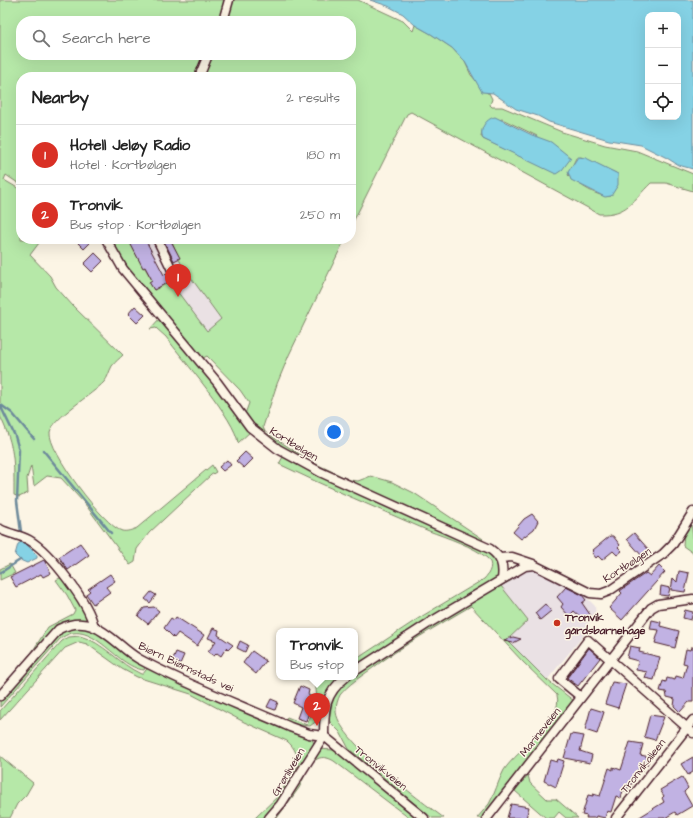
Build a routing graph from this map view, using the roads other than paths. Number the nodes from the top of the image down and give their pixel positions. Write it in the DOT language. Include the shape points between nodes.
graph roads {
  1 [pos="229,0"];
  2 [pos="224,16"];
  3 [pos="206,60"];
  4 [pos="201,72"];
  5 [pos="109,244"];
  6 [pos="159,244"];
  7 [pos="176,278"];
  8 [pos="693,512"];
  9 [pos="0,529"];
  10 [pos="500,558"];
  11 [pos="534,564"];
  12 [pos="502,579"];
  13 [pos="693,599"];
  14 [pos="94,626"];
  15 [pos="611,660"];
  16 [pos="358,668"];
  17 [pos="342,680"];
  18 [pos="0,696"];
  19 [pos="581,697"];
  20 [pos="693,720"];
  21 [pos="690,730"];
  22 [pos="324,736"];
  23 [pos="269,818"];
  24 [pos="424,818"];
  25 [pos="487,818"];
  26 [pos="616,818"];
  1 -- 2 [label="street"];
  3 -- 4 [label="street"];
  5 -- 10 [label="street, Kortbølgen" via="123,269 217,382 250,427 264,440 320,472 481,544"];
  6 -- 7 [label="street"];
  8 -- 11 [label="street, Kortbølgen" via="673,544 663,554 601,594 590,593"];
  9 -- 14 [label="street" via="28,539 49,556 90,614"];
  10 -- 11 [label="street, Kortbølgen" via="512,557"];
  10 -- 12 [label="street" via="504,569"];
  11 -- 12 [label="street" via="525,566"];
  12 -- 16 [label="street"];
  13 -- 15 [label="street, Marineveien" via="654,606"];
  14 -- 18 [label="street" via="78,624 59,629"];
  14 -- 22 [label="street, Biørn Biørnstads vei" via="127,652 155,667 290,727"];
  15 -- 19 [label="street, Marineveien"];
  15 -- 19 [label="street" via="588,640 559,679"];
  15 -- 21 [label="street"];
  17 -- 22 [label="street" via="334,687 324,709"];
  19 -- 25 [label="street, Marineveien"];
  20 -- 21 [label="street, Tronvikalleen"];
  21 -- 26 [label="street, Tronvikalleen"];
  22 -- 23 [label="street, Grønliveien" via="281,804"];
  22 -- 24 [label="street, Tronvikveien"];
}
